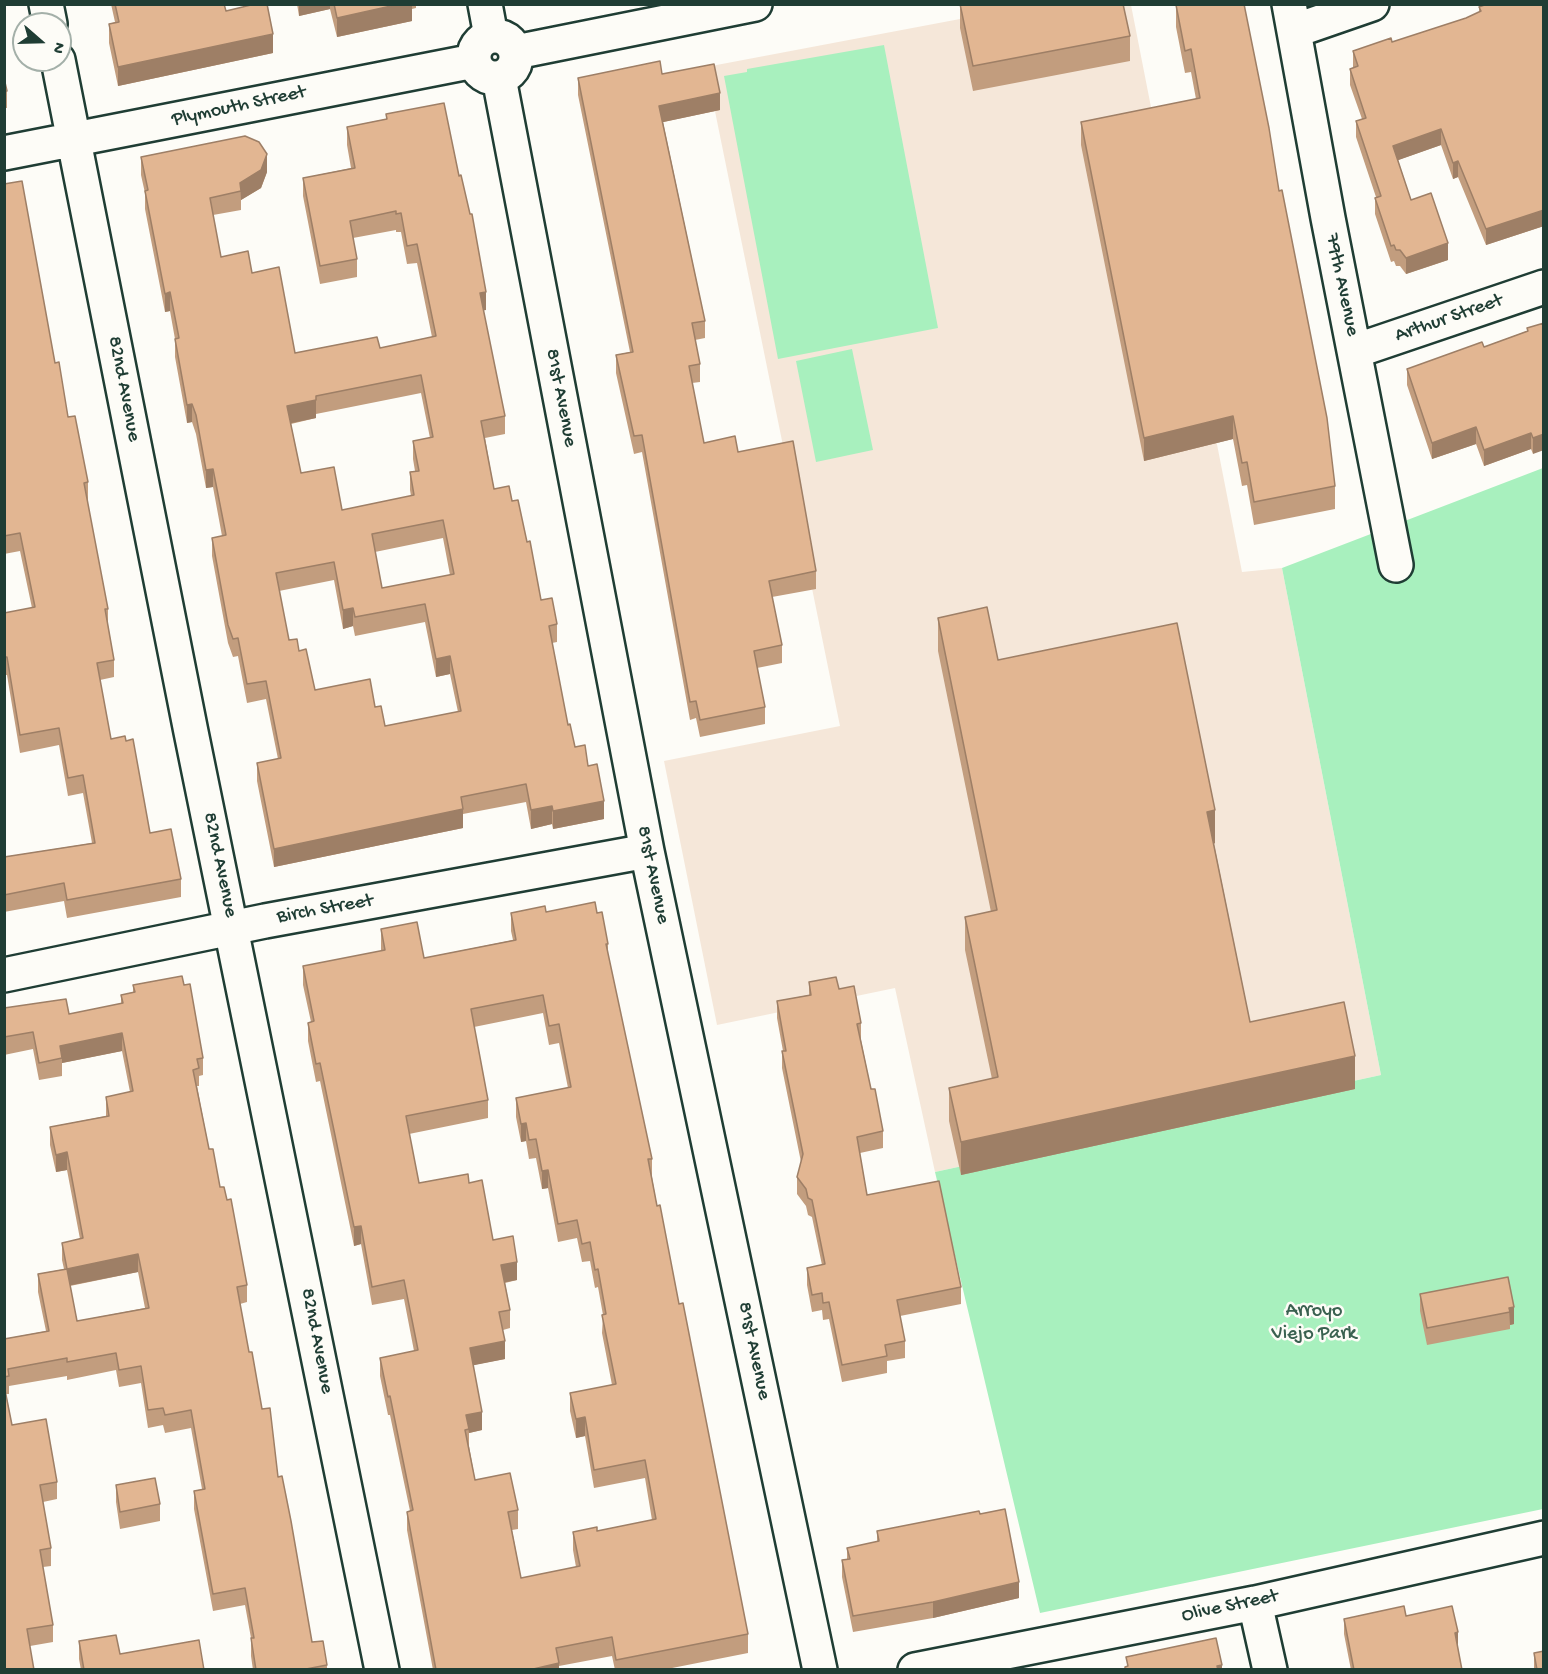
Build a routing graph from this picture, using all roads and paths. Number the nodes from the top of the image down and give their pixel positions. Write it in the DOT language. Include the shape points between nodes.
graph roads {
  1 [pos="485,4"];
  2 [pos="755,4"];
  3 [pos="1372,4"];
  4 [pos="1292,18"];
  5 [pos="495,57"];
  6 [pos="60,72"];
  7 [pos="74,140"];
  8 [pos="4,153"];
  9 [pos="1544,287"];
  10 [pos="1355,351"];
  11 [pos="1396,565"];
  12 [pos="647,851"];
  13 [pos="233,929"];
  14 [pos="4,975"];
  15 [pos="1544,1538"];
  16 [pos="1255,1603"];
  17 [pos="382,1670"];
  18 [pos="820,1670"];
  19 [pos="915,1670"];
  20 [pos="1270,1670"];
  1 -- 5 [label="street, 81st Avenue"];
  2 -- 5 [label="street, Plymouth Street"];
  3 -- 4 [label="street"];
  4 -- 10 [label="street, 79th Avenue"];
  5 -- 7 [label="street, Plymouth Street"];
  5 -- 12 [label="street, 81st Avenue"];
  6 -- 7 [label="street, 82nd Avenue"];
  7 -- 8 [label="street, Plymouth Street"];
  7 -- 13 [label="street, 82nd Avenue"];
  9 -- 10 [label="street, Arthur Street"];
  10 -- 11 [label="street, 79th Avenue"];
  12 -- 13 [label="street, Birch Street"];
  12 -- 18 [label="street, 81st Avenue"];
  13 -- 14 [label="street, Birch Street"];
  13 -- 17 [label="street, 82nd Avenue"];
  15 -- 16 [label="street, Olive Street"];
  16 -- 19 [label="street, Olive Street"];
  16 -- 20 [label="street"];
}
